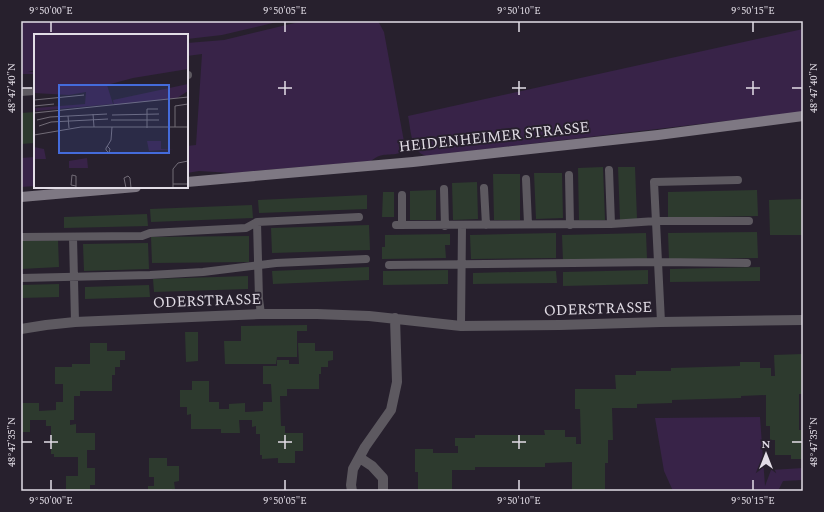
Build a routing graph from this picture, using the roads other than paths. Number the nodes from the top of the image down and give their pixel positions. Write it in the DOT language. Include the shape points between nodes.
graph roads {
  1 [pos="34,90"];
  2 [pos="21,92"];
  3 [pos="803,116"];
  4 [pos="609,170"];
  5 [pos="569,175"];
  6 [pos="526,179"];
  7 [pos="738,180"];
  8 [pos="188,182"];
  9 [pos="124,188"];
  10 [pos="484,188"];
  11 [pos="444,189"];
  12 [pos="402,195"];
  13 [pos="21,197"];
  14 [pos="359,217"];
  15 [pos="656,221"];
  16 [pos="749,221"];
  17 [pos="257,222"];
  18 [pos="528,224"];
  19 [pos="611,224"];
  20 [pos="486,225"];
  21 [pos="570,225"];
  22 [pos="445,226"];
  23 [pos="462,226"];
  24 [pos="21,237"];
  25 [pos="73,237"];
  26 [pos="366,259"];
  27 [pos="659,262"];
  28 [pos="747,263"];
  29 [pos="461,264"];
  30 [pos="388,265"];
  31 [pos="258,266"];
  32 [pos="75,277"];
  33 [pos="21,278"];
  34 [pos="261,314"];
  35 [pos="395,318"];
  36 [pos="803,320"];
  37 [pos="75,322"];
  38 [pos="661,322"];
  39 [pos="461,326"];
  40 [pos="21,329"];
  41 [pos="360,458"];
  42 [pos="352,491"];
  43 [pos="383,491"];
  1 -- 2 [label="lane"];
  3 -- 8 [label="street, HEIDENHEIMER STRASSE" via="421,161"];
  4 -- 19 [label="lane"];
  5 -- 21 [label="lane"];
  6 -- 18 [label="lane"];
  7 -- 15 [label="lane" via="654,182"];
  9 -- 13 [label="street"];
  10 -- 20 [label="lane"];
  11 -- 22 [label="lane"];
  12 -- 22 [label="lane" via="399,225"];
  14 -- 17 [label="lane"];
  15 -- 16 [label="lane"];
  15 -- 19 [label="lane"];
  15 -- 27 [label="lane"];
  17 -- 25 [label="lane" via="246,228 150,233 142,236"];
  17 -- 31 [label="lane"];
  18 -- 20 [label="lane"];
  18 -- 21 [label="lane"];
  19 -- 21 [label="lane"];
  20 -- 23 [label="lane"];
  22 -- 23 [label="lane"];
  23 -- 29 [label="lane"];
  24 -- 25 [label="lane"];
  25 -- 32 [label="lane"];
  26 -- 31 [label="lane"];
  27 -- 28 [label="lane"];
  27 -- 29 [label="lane"];
  27 -- 38 [label="lane"];
  29 -- 30 [label="lane"];
  29 -- 39 [label="lane"];
  31 -- 32 [label="lane" via="203,272"];
  31 -- 34 [label="lane"];
  32 -- 33 [label="lane"];
  32 -- 37 [label="lane"];
  34 -- 35 [label="street, ODERSTRASSE"];
  34 -- 37 [label="street, ODERSTRASSE"];
  35 -- 39 [label="street, ODERSTRASSE"];
  35 -- 41 [label="street" via="397,382 391,410"];
  36 -- 38 [label="street, ODERSTRASSE"];
  37 -- 40 [label="street, ODERSTRASSE"];
  38 -- 39 [label="street, ODERSTRASSE"];
  41 -- 42 [label="street" via="353,469"];
  41 -- 43 [label="street" via="383,478"];
}
